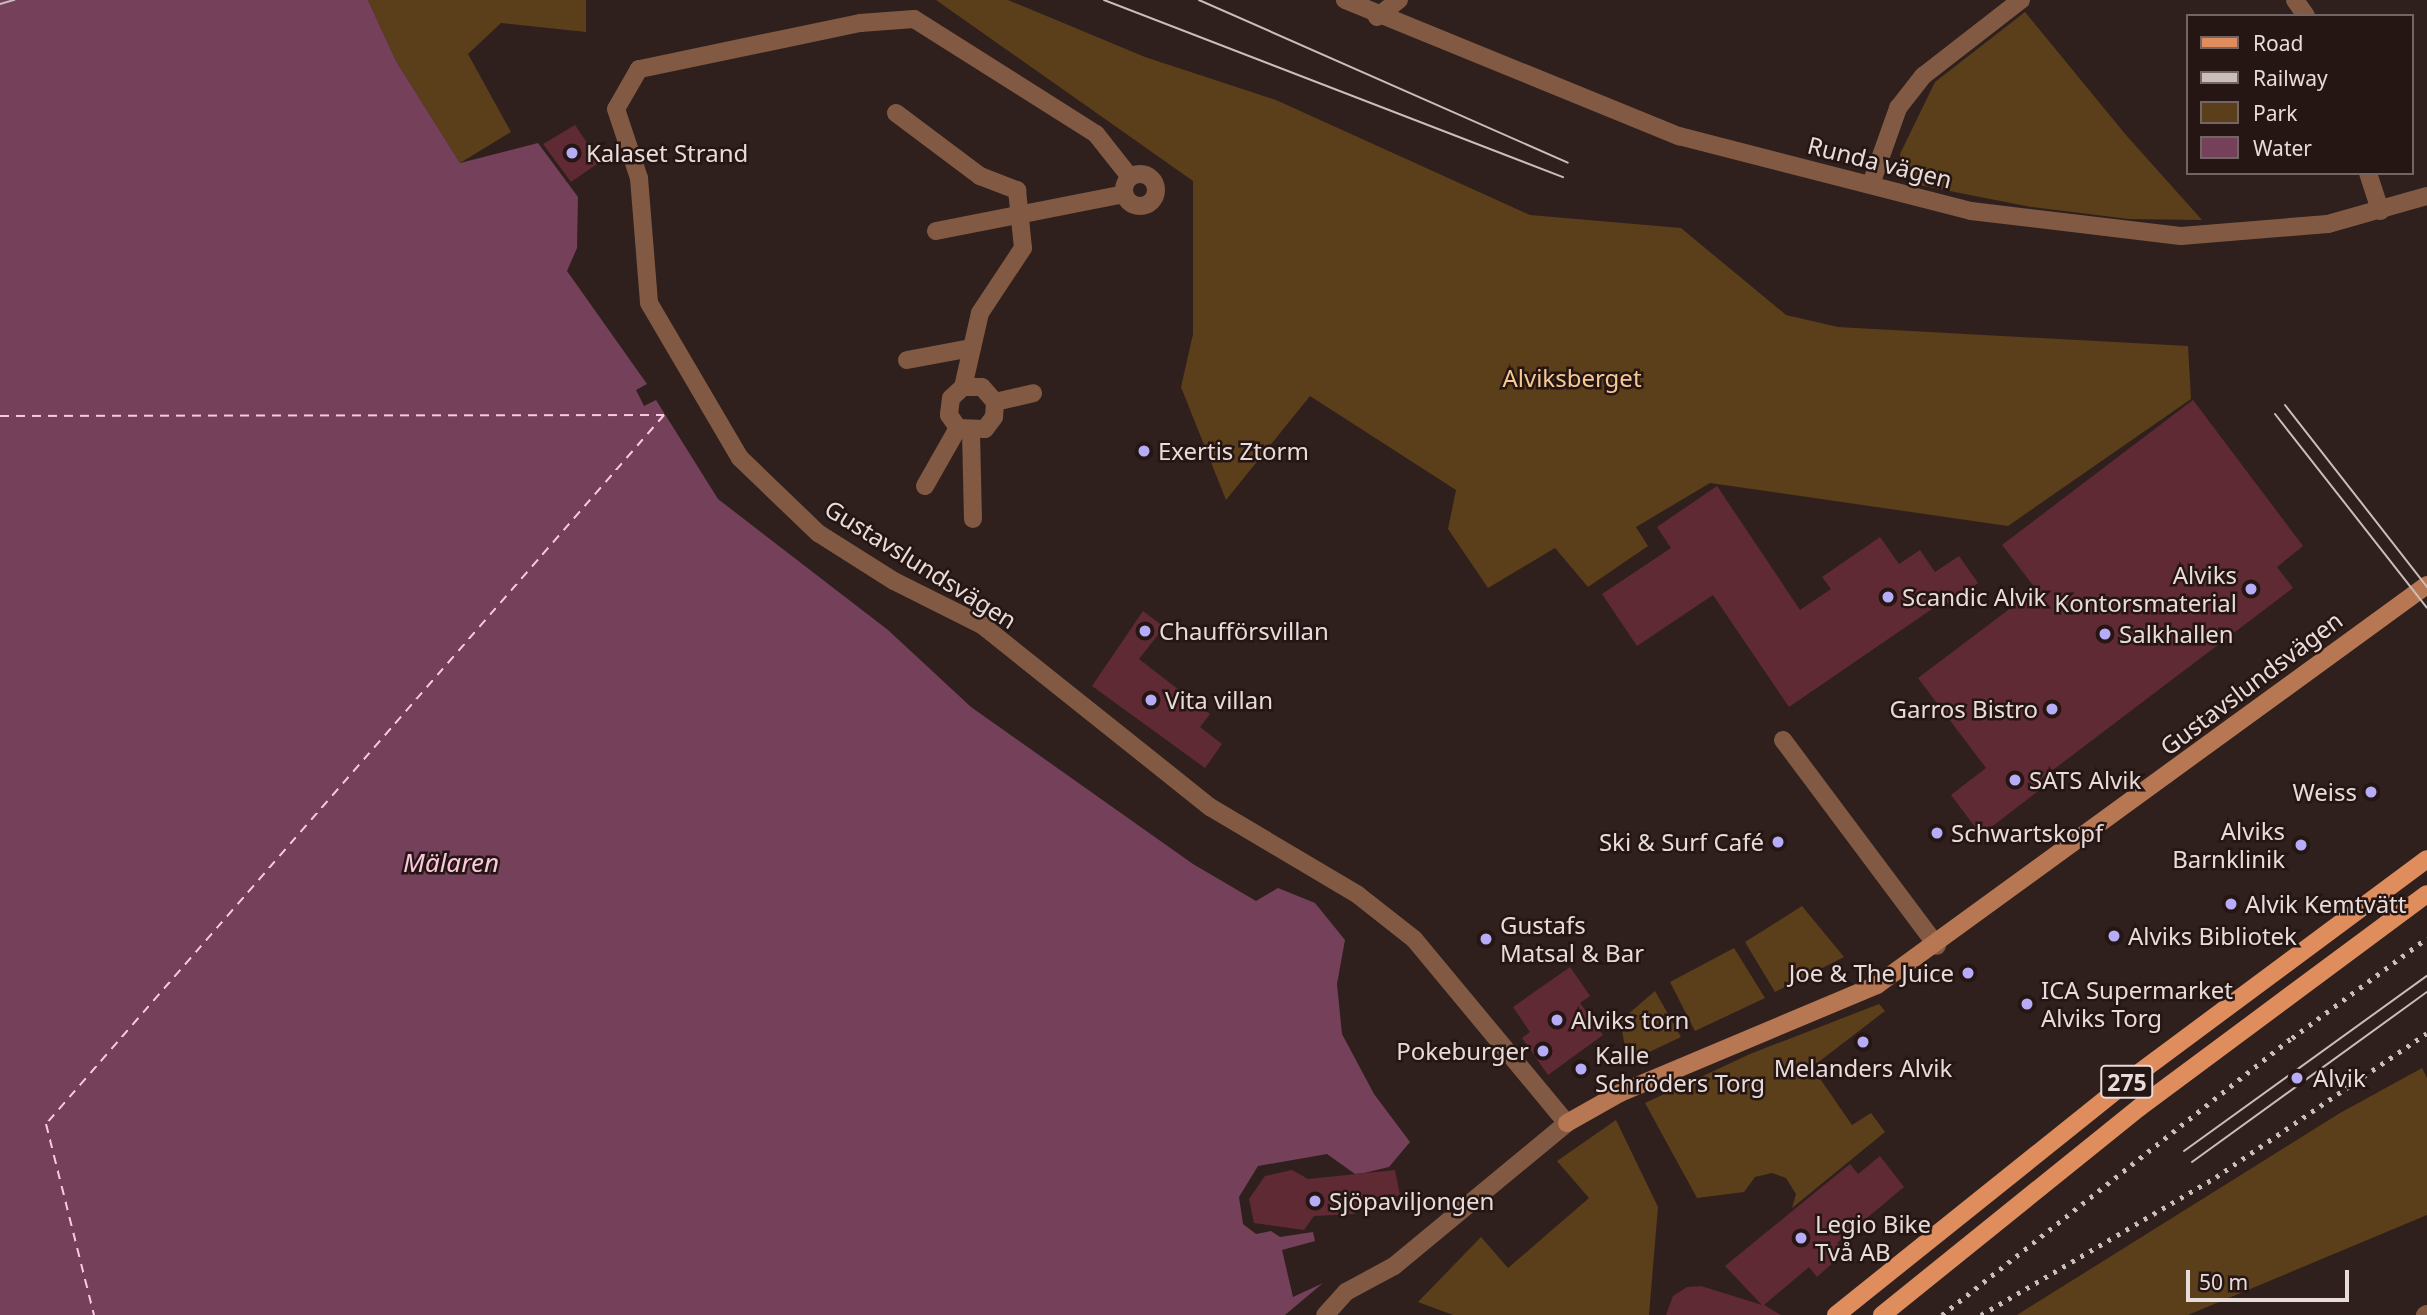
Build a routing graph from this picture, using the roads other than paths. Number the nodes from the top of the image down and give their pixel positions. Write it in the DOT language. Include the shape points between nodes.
graph roads {
  1 [pos="1345,0"];
  2 [pos="1399,0"];
  3 [pos="2016,1"];
  4 [pos="1377,17"];
  5 [pos="896,113"];
  6 [pos="2369,175"];
  7 [pos="1130,177"];
  8 [pos="1871,184"];
  9 [pos="1124,194"];
  10 [pos="2427,197"];
  11 [pos="2380,211"];
  12 [pos="1020,215"];
  13 [pos="936,231"];
  14 [pos="972,348"];
  15 [pos="907,360"];
  16 [pos="964,387"];
  17 [pos="1033,393"];
  18 [pos="995,402"];
  19 [pos="964,430"];
  20 [pos="925,486"];
  21 [pos="973,519"];
  22 [pos="2427,585"];
  23 [pos="1783,740"];
  24 [pos="2427,859"];
  25 [pos="2427,894"];
  26 [pos="1937,946"];
  27 [pos="1567,1124"];
  28 [pos="1325,1315"];
  29 [pos="1836,1315"];
  30 [pos="1882,1315"];
  1 -- 4 [label="street, Runda vägen"];
  2 -- 4 [label="street"];
  3 -- 8 [label="street" via="1923,76 1898,108"];
  4 -- 8 [label="street, Runda vägen" via="1679,136"];
  5 -- 12 [label="street" via="980,176 1017,190"];
  6 -- 11 [label="street"];
  7 -- 9 [label="street"];
  7 -- 9 [label="street, Gustavslundsvägen" via="1141,173 1153,179 1157,191 1152,203 1141,207"];
  7 -- 27 [label="street, Gustavslundsvägen" via="1096,134 914,19 860,23 639,69 616,109 639,178 649,303 740,458 818,533 894,581 982,625 1210,807 1358,895 1414,939"];
  8 -- 11 [label="street, Runda vägen" via="2039,223 2181,236 2328,223"];
  9 -- 12 [label="street"];
  10 -- 11 [label="street, Runda vägen"];
  12 -- 13 [label="street"];
  12 -- 14 [label="street" via="1023,248 980,313"];
  14 -- 15 [label="street"];
  14 -- 16 [label="street"];
  16 -- 18 [label="street" via="982,387"];
  16 -- 19 [label="street" via="951,398 949,415"];
  17 -- 18 [label="street"];
  18 -- 19 [label="street" via="994,417 985,429"];
  19 -- 20 [label="street"];
  19 -- 21 [label="street"];
  22 -- 26 [label="street, Gustavslundsvägen"];
  23 -- 26 [label="street"];
  24 -- 29 [label="main road, 275" via="2124,1084"];
  25 -- 30 [label="main road, 275" via="2140,1107"];
  26 -- 27 [label="street, Gustavslundsvägen" via="1878,985 1620,1093"];
  27 -- 28 [label="street" via="1394,1266 1346,1292"];
}
